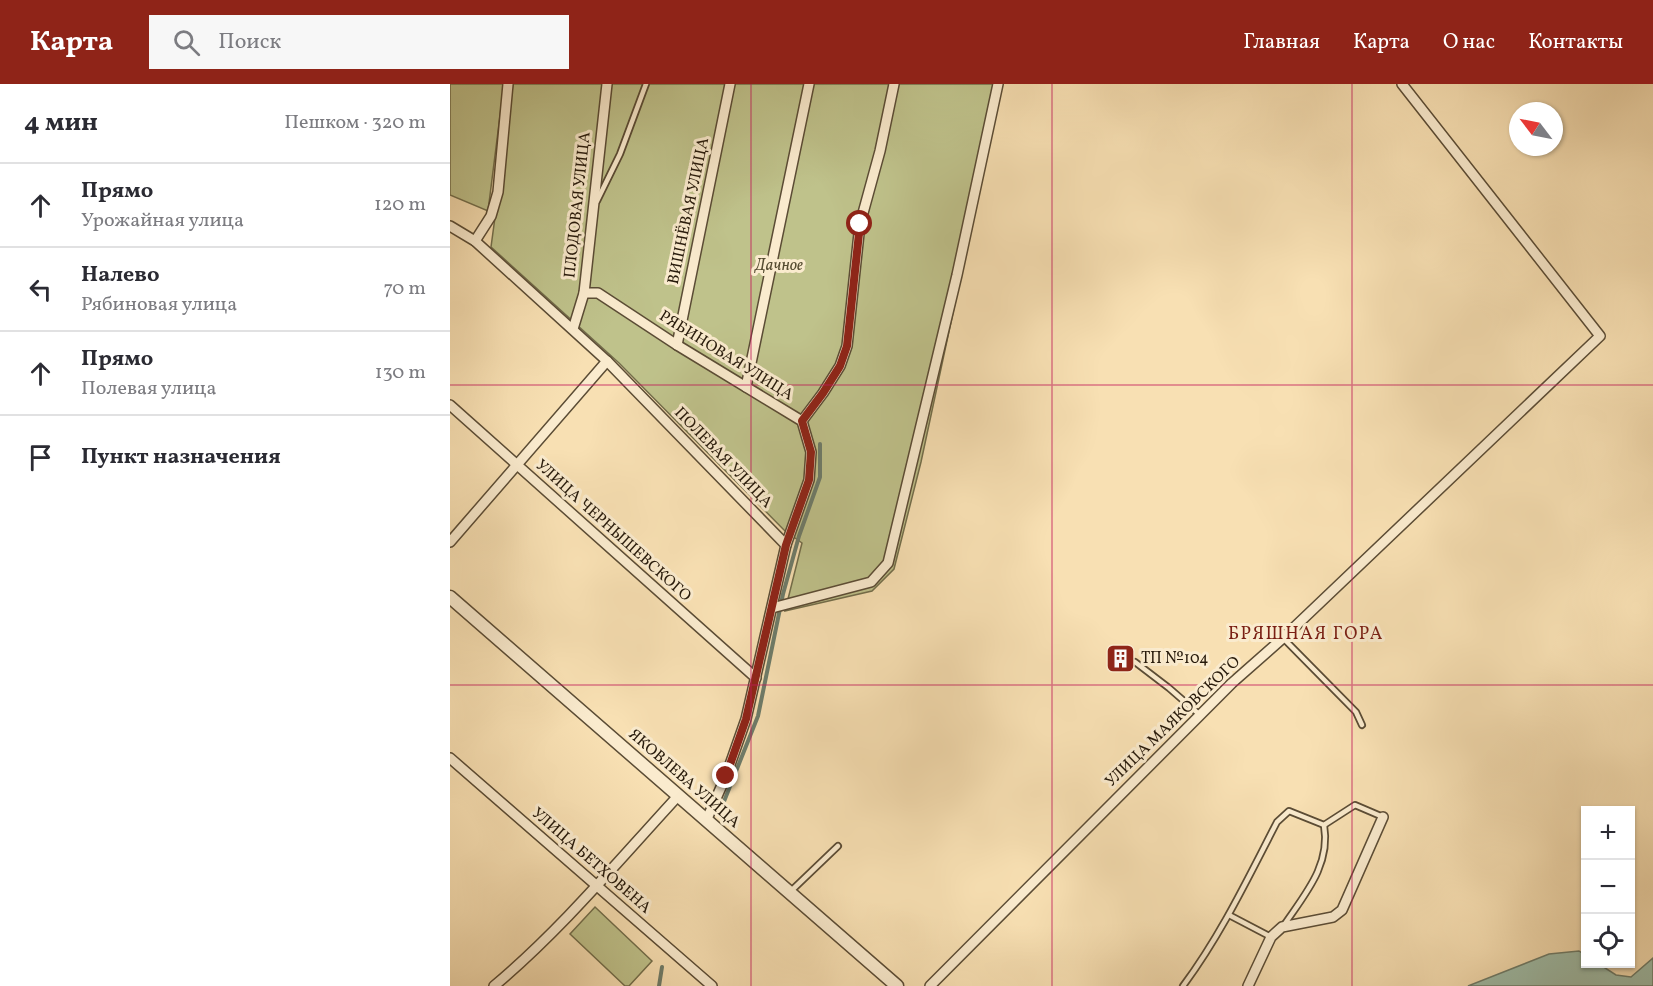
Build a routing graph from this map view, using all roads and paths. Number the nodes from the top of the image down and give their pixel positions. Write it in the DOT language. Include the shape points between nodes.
graph roads {
  1 [pos="508,84"];
  2 [pos="607,84"];
  3 [pos="646,84"];
  4 [pos="730,84"];
  5 [pos="808,84"];
  6 [pos="894,84"];
  7 [pos="998,84"];
  8 [pos="1402,84"];
  9 [pos="593,209"];
  10 [pos="450,226"];
  11 [pos="475,241"];
  12 [pos="584,293"];
  13 [pos="573,328"];
  14 [pos="677,345"];
  15 [pos="607,361"];
  16 [pos="746,387"];
  17 [pos="450,405"];
  18 [pos="802,421"];
  19 [pos="516,465"];
  20 [pos="450,542"];
  21 [pos="786,545"];
  22 [pos="450,597"];
  23 [pos="772,608"];
  24 [pos="1283,638"];
  25 [pos="1135,662"];
  26 [pos="756,678"];
  27 [pos="1200,715"];
  28 [pos="1362,725"];
  29 [pos="450,758"];
  30 [pos="678,796"];
  31 [pos="1383,817"];
  32 [pos="706,821"];
  33 [pos="1324,825"];
  34 [pos="838,846"];
  35 [pos="596,885"];
  36 [pos="789,893"];
  37 [pos="1229,915"];
  38 [pos="1282,927"];
  39 [pos="1271,936"];
  40 [pos="494,986"];
  41 [pos="712,986"];
  42 [pos="897,986"];
  43 [pos="930,986"];
  44 [pos="1184,986"];
  45 [pos="1248,986"];
  1 -- 11 [label="street" via="498,192 491,216"];
  2 -- 9 [label="street, ПЛОДОВАЯ УЛИЦА"];
  3 -- 9 [label="lane" via="620,154"];
  4 -- 14 [label="street, ВИШНЁВАЯ УЛИЦА"];
  5 -- 16 [label="street"];
  6 -- 18 [label="street" via="860,224 847,346 840,366"];
  7 -- 23 [label="street" via="888,563 871,582"];
  8 -- 24 [label="street, УЛИЦА МАЯКОВСКОГО" via="1600,336"];
  9 -- 12 [label="street, ПЛОДОВАЯ УЛИЦА"];
  10 -- 11 [label="street, ПОЛЕВАЯ УЛИЦА"];
  11 -- 13 [label="street, ПОЛЕВАЯ УЛИЦА"];
  12 -- 13 [label="street, ПЛОДОВАЯ УЛИЦА"];
  12 -- 14 [label="street, РЯБИНОВАЯ УЛИЦА" via="598,293"];
  13 -- 15 [label="street, ПОЛЕВАЯ УЛИЦА"];
  14 -- 16 [label="street, РЯБИНОВАЯ УЛИЦА"];
  15 -- 19 [label="street"];
  15 -- 21 [label="street, ПОЛЕВАЯ УЛИЦА"];
  16 -- 18 [label="street, РЯБИНОВАЯ УЛИЦА"];
  17 -- 19 [label="street, УЛИЦА ЧЕРНЫШЕВСКОГО"];
  18 -- 21 [label="street, РЯБИНОВАЯ УЛИЦА" via="811,452 809,480"];
  19 -- 20 [label="street"];
  19 -- 26 [label="street, УЛИЦА ЧЕРНЫШЕВСКОГО"];
  21 -- 23 [label="street"];
  22 -- 30 [label="street, ЯКОВЛЕВА УЛИЦА"];
  23 -- 26 [label="street"];
  24 -- 27 [label="street, УЛИЦА МАЯКОВСКОГО"];
  24 -- 28 [label="lane" via="1356,712"];
  25 -- 27 [label="lane"];
  26 -- 32 [label="street" via="740,738"];
  27 -- 43 [label="street, УЛИЦА МАЯКОВСКОГО"];
  29 -- 35 [label="street, УЛИЦА БЕТХОВЕНА"];
  30 -- 32 [label="street, ЯКОВЛЕВА УЛИЦА"];
  30 -- 35 [label="street"];
  31 -- 33 [label="lane" via="1355,805"];
  31 -- 38 [label="street" via="1342,910 1333,916"];
  32 -- 36 [label="street, ЯКОВЛЕВА УЛИЦА"];
  33 -- 37 [label="lane" via="1289,812 1277,822"];
  33 -- 38 [label="lane" via="1322,864"];
  34 -- 36 [label="lane"];
  35 -- 40 [label="street"];
  35 -- 41 [label="street, УЛИЦА БЕТХОВЕНА"];
  36 -- 42 [label="street, ЯКОВЛЕВА УЛИЦА"];
  37 -- 39 [label="lane"];
  37 -- 44 [label="lane"];
  38 -- 39 [label="street"];
  39 -- 45 [label="street"];
}
